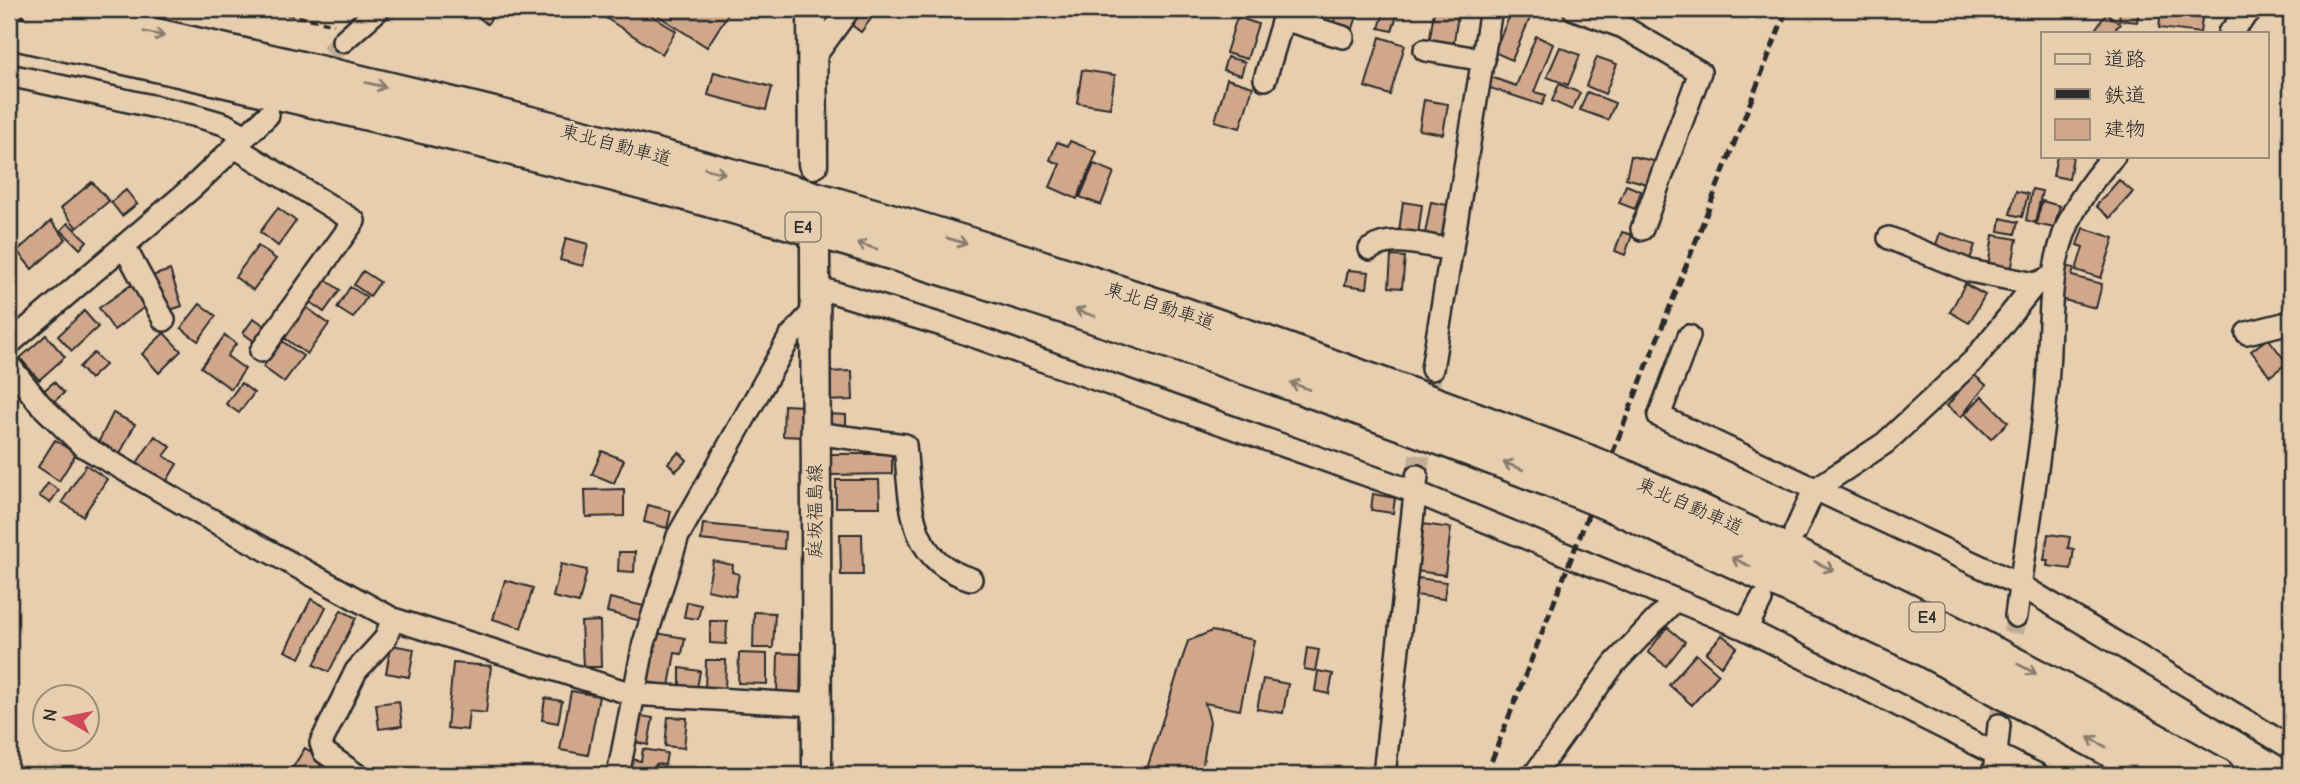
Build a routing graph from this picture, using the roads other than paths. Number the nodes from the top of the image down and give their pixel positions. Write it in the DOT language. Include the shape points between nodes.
graph roads {
  1 [pos="39,9"];
  2 [pos="379,9"];
  3 [pos="812,9"];
  4 [pos="849,9"];
  5 [pos="1491,9"];
  6 [pos="1574,9"];
  7 [pos="2252,9"];
  8 [pos="1285,14"];
  9 [pos="9,32"];
  10 [pos="2231,32"];
  11 [pos="347,37"];
  12 [pos="1343,37"];
  13 [pos="1425,50"];
  14 [pos="812,60"];
  15 [pos="1484,60"];
  16 [pos="9,75"];
  17 [pos="1265,79"];
  18 [pos="268,115"];
  19 [pos="240,142"];
  20 [pos="2112,158"];
  21 [pos="813,164"];
  22 [pos="1642,229"];
  23 [pos="1889,239"];
  24 [pos="124,246"];
  25 [pos="815,247"];
  26 [pos="1370,249"];
  27 [pos="1451,250"];
  28 [pos="2044,280"];
  29 [pos="816,297"];
  30 [pos="164,320"];
  31 [pos="2291,321"];
  32 [pos="2246,333"];
  33 [pos="1689,336"];
  34 [pos="9,344"];
  35 [pos="261,351"];
  36 [pos="9,365"];
  37 [pos="1432,369"];
  38 [pos="814,433"];
  39 [pos="1416,484"];
  40 [pos="1814,490"];
  41 [pos="1796,532"];
  42 [pos="971,579"];
  43 [pos="2020,585"];
  44 [pos="1761,600"];
  45 [pos="1674,601"];
  46 [pos="2016,615"];
  47 [pos="393,619"];
  48 [pos="1746,629"];
  49 [pos="632,694"];
  50 [pos="816,705"];
  51 [pos="1999,725"];
  52 [pos="2291,748"];
  53 [pos="1997,753"];
  54 [pos="357,775"];
  55 [pos="618,775"];
  56 [pos="817,775"];
  57 [pos="1384,775"];
  58 [pos="1534,775"];
  59 [pos="1994,775"];
  60 [pos="2038,775"];
  61 [pos="2157,775"];
  62 [pos="2218,775"];
  1 -- 62 [label="highway, 東北自動車道 / E4, one-way, bridge" via="433,99 848,208 1206,321 1587,461 1799,554 1941,624"];
  2 -- 11 [label="street"];
  3 -- 14 [label="main road"];
  4 -- 14 [label="street"];
  5 -- 15 [label="street"];
  6 -- 22 [label="street" via="1623,27 1700,72"];
  7 -- 10 [label="street"];
  8 -- 12 [label="street"];
  8 -- 17 [label="street"];
  61 -- 9 [label="highway, 東北自動車道 / E4, one-way, bridge" via="1920,647 1616,507 1400,421 1195,348 835,236 439,132"];
  13 -- 15 [label="street"];
  14 -- 21 [label="main road"];
  15 -- 27 [label="street"];
  16 -- 19 [label="street" via="224,124"];
  18 -- 19 [label="street"];
  19 -- 24 [label="street"];
  19 -- 35 [label="street" via="354,221"];
  20 -- 28 [label="street" via="2071,213"];
  23 -- 28 [label="street" via="1970,271"];
  24 -- 30 [label="street"];
  24 -- 34 [label="street"];
  25 -- 29 [label="main road, 庭坂福島線"];
  26 -- 27 [label="street" via="1379,242 1393,242"];
  27 -- 37 [label="street"];
  28 -- 40 [label="street" via="1936,397 1885,443"];
  28 -- 43 [label="street" via="2049,293 2045,412"];
  29 -- 38 [label="main road, 庭坂福島線"];
  29 -- 39 [label="street" via="942,325"];
  29 -- 49 [label="street" via="678,536"];
  31 -- 32 [label="street"];
  33 -- 40 [label="street" via="1659,416"];
  36 -- 47 [label="street" via="83,446"];
  38 -- 42 [label="street" via="905,444 918,535 942,568"];
  38 -- 50 [label="main road, 庭坂福島線"];
  39 -- 45 [label="street"];
  39 -- 57 [label="street"];
  40 -- 41 [label="street"];
  40 -- 43 [label="street"];
  43 -- 46 [label="street"];
  43 -- 52 [label="street"];
  44 -- 48 [label="street"];
  45 -- 48 [label="street"];
  45 -- 58 [label="street" via="1614,664"];
  47 -- 49 [label="street"];
  47 -- 54 [label="street" via="385,639 356,671 321,743 324,752"];
  48 -- 53 [label="street"];
  49 -- 50 [label="street"];
  49 -- 55 [label="street"];
  50 -- 56 [label="main road, 庭坂福島線"];
  51 -- 53 [label="street"];
  53 -- 59 [label="street"];
  53 -- 60 [label="street"];
}
